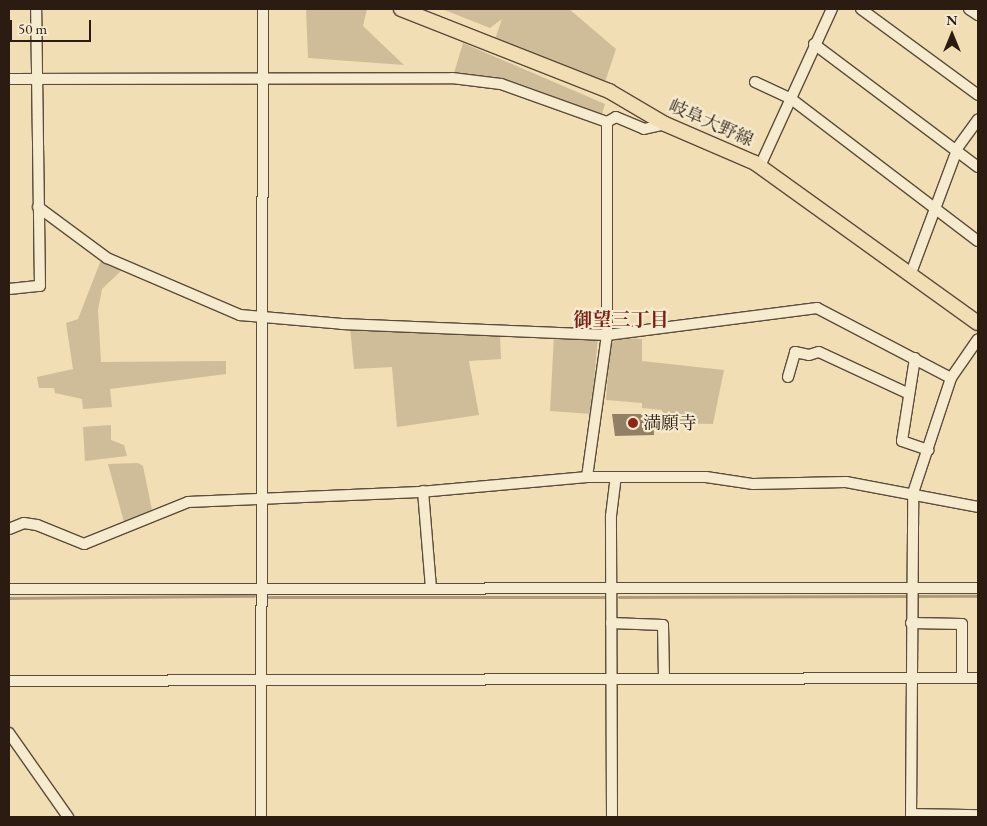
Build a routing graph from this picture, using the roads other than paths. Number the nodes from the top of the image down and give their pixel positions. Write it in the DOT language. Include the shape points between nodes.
graph roads {
  1 [pos="36,9"];
  2 [pos="263,9"];
  3 [pos="401,9"];
  4 [pos="832,9"];
  5 [pos="861,9"];
  6 [pos="970,9"];
  7 [pos="978,15"];
  8 [pos="814,44"];
  9 [pos="264,75"];
  10 [pos="9,79"];
  11 [pos="36,79"];
  12 [pos="755,82"];
  13 [pos="978,96"];
  14 [pos="790,98"];
  15 [pos="978,119"];
  16 [pos="607,122"];
  17 [pos="665,124"];
  18 [pos="957,151"];
  19 [pos="760,166"];
  20 [pos="978,167"];
  21 [pos="38,207"];
  22 [pos="937,209"];
  23 [pos="978,241"];
  24 [pos="911,274"];
  25 [pos="9,289"];
  26 [pos="260,318"];
  27 [pos="978,323"];
  28 [pos="607,335"];
  29 [pos="978,339"];
  30 [pos="915,358"];
  31 [pos="788,376"];
  32 [pos="951,378"];
  33 [pos="910,394"];
  34 [pos="928,450"];
  35 [pos="587,477"];
  36 [pos="616,478"];
  37 [pos="423,492"];
  38 [pos="912,493"];
  39 [pos="261,499"];
  40 [pos="978,507"];
  41 [pos="9,529"];
  42 [pos="611,588"];
  43 [pos="910,588"];
  44 [pos="978,588"];
  45 [pos="9,589"];
  46 [pos="260,589"];
  47 [pos="431,589"];
  48 [pos="611,623"];
  49 [pos="911,623"];
  50 [pos="962,678"];
  51 [pos="978,678"];
  52 [pos="260,679"];
  53 [pos="611,679"];
  54 [pos="664,679"];
  55 [pos="910,680"];
  56 [pos="9,681"];
  57 [pos="9,733"];
  58 [pos="978,815"];
  59 [pos="911,816"];
  60 [pos="68,817"];
  61 [pos="260,817"];
  62 [pos="612,817"];
  1 -- 11 [label="street"];
  2 -- 9 [label="street"];
  3 -- 17 [label="main road, 岐阜大野線" via="609,91"];
  4 -- 8 [label="street"];
  5 -- 13 [label="street"];
  6 -- 7 [label="street"];
  8 -- 14 [label="street"];
  8 -- 18 [label="street"];
  9 -- 11 [label="street"];
  9 -- 16 [label="street" via="408,76 501,84"];
  9 -- 26 [label="street"];
  10 -- 11 [label="street"];
  11 -- 21 [label="street"];
  12 -- 14 [label="street"];
  14 -- 19 [label="street"];
  14 -- 22 [label="street"];
  15 -- 18 [label="street"];
  16 -- 17 [label="street" via="616,117 644,129"];
  16 -- 28 [label="street"];
  17 -- 19 [label="main road, 岐阜大野線"];
  18 -- 20 [label="street"];
  18 -- 22 [label="street"];
  19 -- 24 [label="main road, 岐阜大野線"];
  21 -- 25 [label="street" via="40,286"];
  21 -- 26 [label="street" via="107,258 210,305"];
  22 -- 23 [label="street"];
  22 -- 24 [label="street"];
  24 -- 27 [label="main road, 岐阜大野線"];
  26 -- 28 [label="street"];
  26 -- 39 [label="street"];
  28 -- 30 [label="street" via="817,308"];
  28 -- 35 [label="street"];
  29 -- 32 [label="street"];
  30 -- 32 [label="street"];
  30 -- 33 [label="street"];
  31 -- 33 [label="street" via="795,352 809,356 819,352"];
  32 -- 34 [label="street"];
  33 -- 34 [label="street" via="902,441"];
  34 -- 38 [label="street"];
  35 -- 36 [label="street"];
  35 -- 37 [label="street"];
  36 -- 38 [label="street" via="706,477 754,484 846,482"];
  36 -- 42 [label="street"];
  37 -- 39 [label="street"];
  37 -- 47 [label="street"];
  38 -- 40 [label="street"];
  38 -- 43 [label="street"];
  39 -- 41 [label="street" via="188,502 84,544 24,523"];
  39 -- 46 [label="street"];
  42 -- 43 [label="street"];
  42 -- 47 [label="street"];
  42 -- 48 [label="street"];
  43 -- 44 [label="street"];
  43 -- 49 [label="street"];
  45 -- 46 [label="street"];
  46 -- 47 [label="street"];
  46 -- 52 [label="street"];
  48 -- 53 [label="street"];
  48 -- 54 [label="street" via="663,625"];
  49 -- 50 [label="street" via="962,624"];
  49 -- 55 [label="street"];
  50 -- 51 [label="street"];
  50 -- 55 [label="street"];
  52 -- 53 [label="street"];
  52 -- 56 [label="street"];
  52 -- 61 [label="street"];
  53 -- 54 [label="street"];
  53 -- 62 [label="street"];
  54 -- 55 [label="street"];
  55 -- 59 [label="street"];
  57 -- 60 [label="street"];
  58 -- 59 [label="street"];
}
